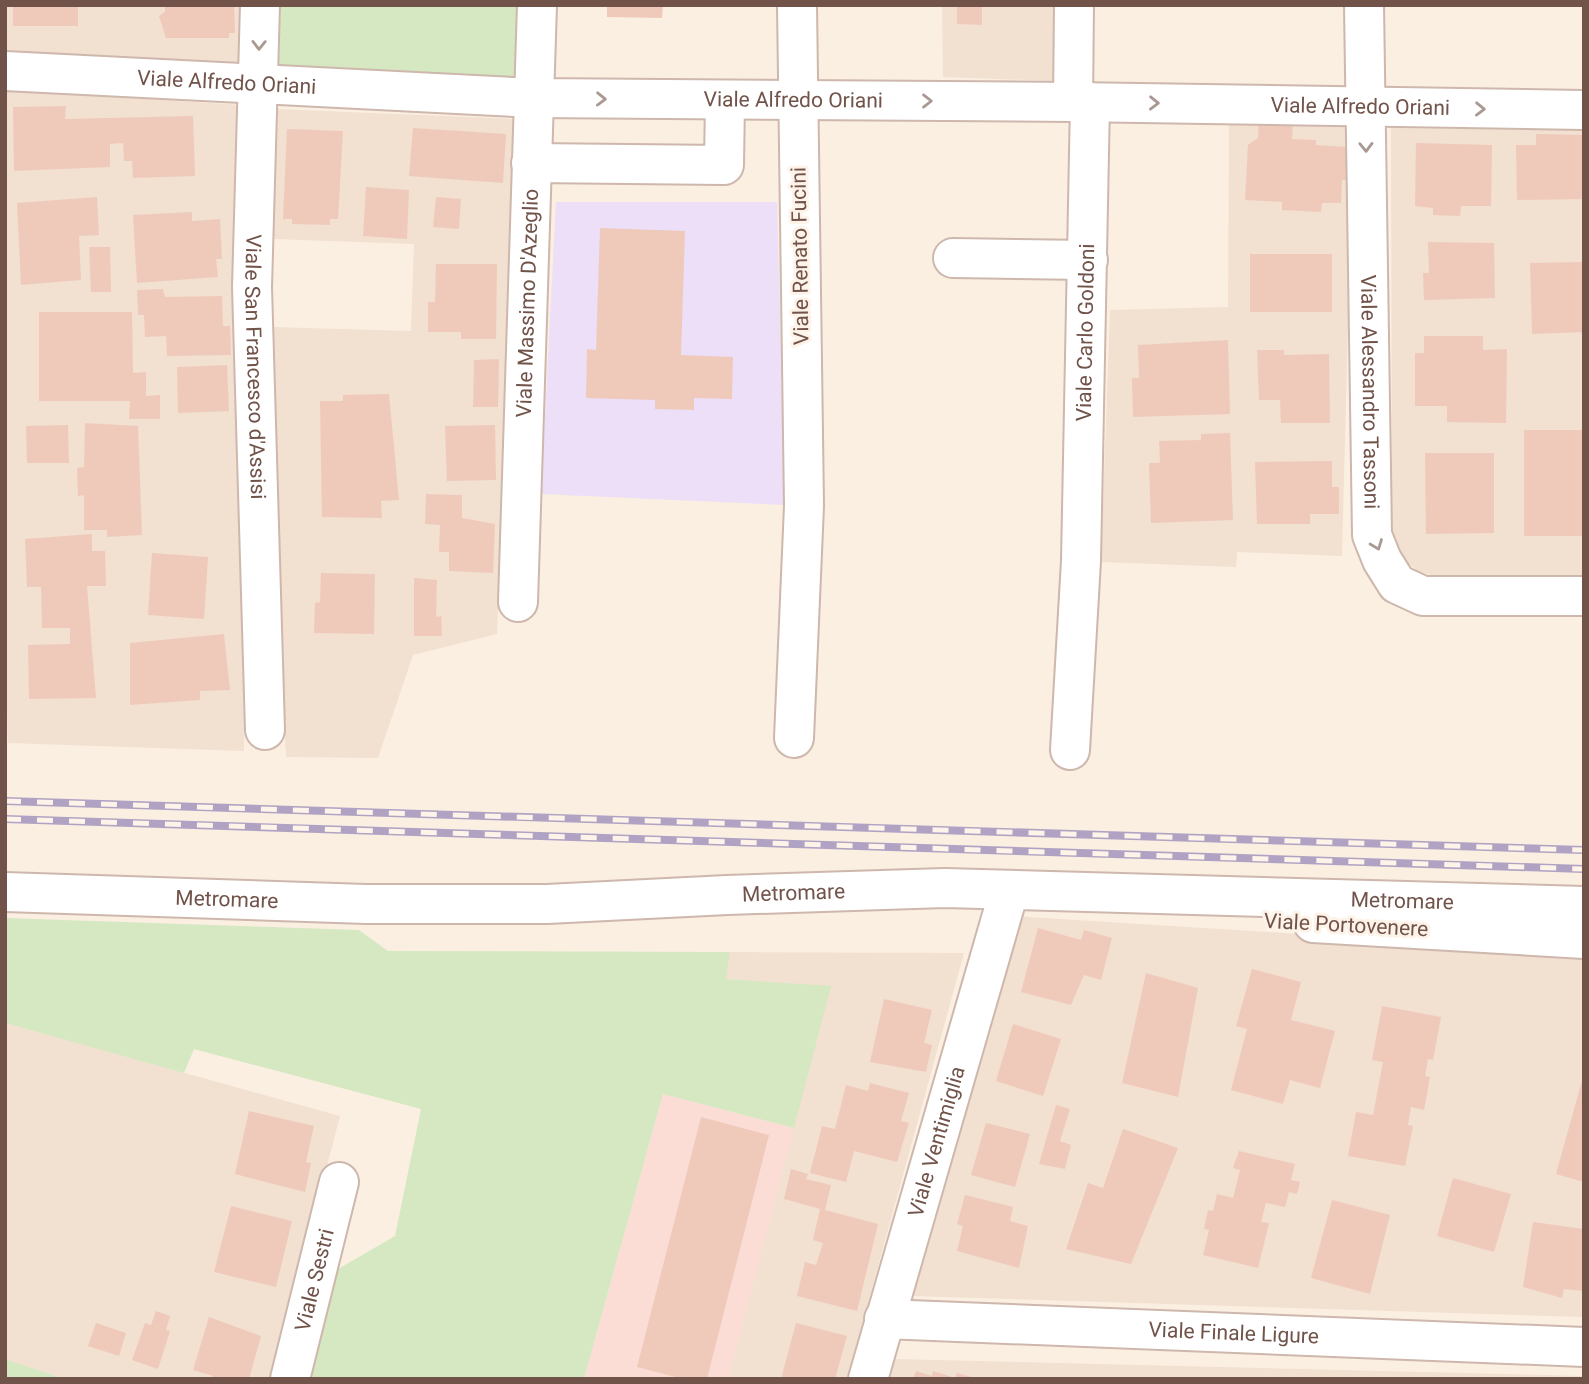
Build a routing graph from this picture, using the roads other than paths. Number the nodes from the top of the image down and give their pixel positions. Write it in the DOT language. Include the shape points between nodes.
graph roads {
  1 [pos="260,5"];
  2 [pos="537,5"];
  3 [pos="797,5"];
  4 [pos="1074,5"];
  5 [pos="1364,5"];
  6 [pos="5,71"];
  7 [pos="258,84"];
  8 [pos="533,98"];
  9 [pos="725,101"];
  10 [pos="798,101"];
  11 [pos="1082,102"];
  12 [pos="1366,107"];
  13 [pos="1584,110"];
  14 [pos="531,163"];
  15 [pos="953,258"];
  16 [pos="1087,260"];
  17 [pos="1584,596"];
  18 [pos="518,602"];
  19 [pos="265,730"];
  20 [pos="794,738"];
  21 [pos="1069,750"];
  22 [pos="5,892"];
  23 [pos="1005,905"];
  24 [pos="1584,906"];
  25 [pos="1108,912"];
  26 [pos="1584,939"];
  27 [pos="339,1182"];
  28 [pos="884,1319"];
  29 [pos="1584,1348"];
  30 [pos="290,1379"];
  31 [pos="867,1379"];
  1 -- 7 [label="street, Viale San Francesco d'Assisi, one-way"];
  2 -- 8 [label="street, Viale Massimo D'Azeglio"];
  3 -- 10 [label="street, Viale Renato Fucini"];
  4 -- 11 [label="street, Viale Carlo Goldoni"];
  5 -- 12 [label="street, Viale Alessandro Tassoni"];
  6 -- 7 [label="street, Viale Alfredo Oriani"];
  7 -- 8 [label="street, Viale Alfredo Oriani"];
  7 -- 19 [label="street, Viale San Francesco d'Assisi" via="252,288"];
  8 -- 9 [label="street, Viale Alfredo Oriani, one-way"];
  8 -- 14 [label="street, Viale Massimo D'Azeglio"];
  9 -- 10 [label="street, Viale Alfredo Oriani"];
  9 -- 14 [label="street" via="724,165"];
  10 -- 11 [label="street, Viale Alfredo Oriani, one-way"];
  10 -- 20 [label="street, Viale Renato Fucini" via="804,506"];
  11 -- 12 [label="street, Viale Alfredo Oriani, one-way"];
  11 -- 16 [label="street, Viale Carlo Goldoni" via="1099,223"];
  12 -- 13 [label="street, Viale Alfredo Oriani, one-way"];
  12 -- 17 [label="street, Viale Alessandro Tassoni, one-way" via="1372,535 1382,559 1397,584 1423,596"];
  14 -- 18 [label="street, Viale Massimo D'Azeglio"];
  15 -- 16 [label="street"];
  16 -- 21 [label="street, Viale Carlo Goldoni" via="1081,561"];
  22 -- 24 [label="street, Metromare" via="366,904 547,904 945,888"];
  23 -- 28 [label="street, Viale Ventimiglia"];
  25 -- 26 [label="street, Viale Portovenere"];
  27 -- 30 [label="street, Viale Sestri"];
  28 -- 29 [label="street, Viale Finale Ligure"];
  28 -- 31 [label="street, Viale Ventimiglia"];
}
